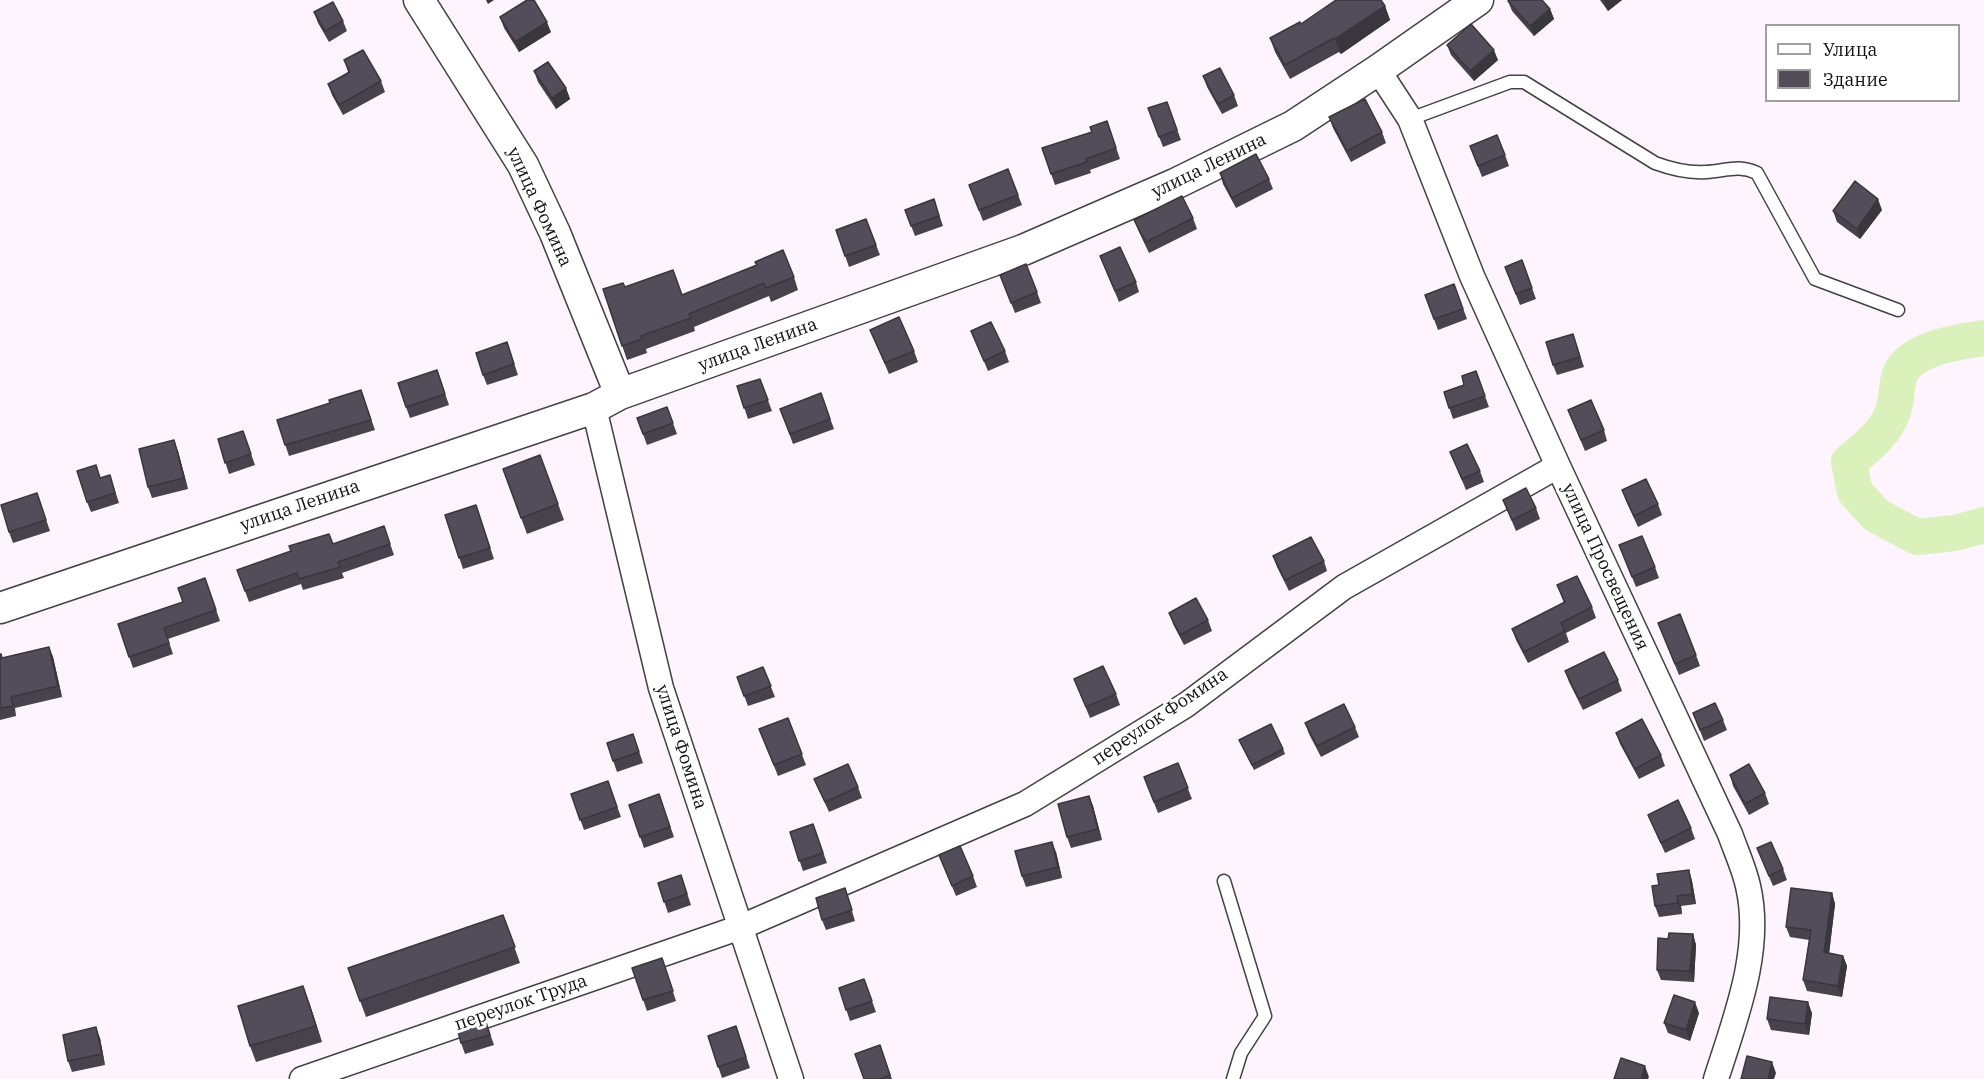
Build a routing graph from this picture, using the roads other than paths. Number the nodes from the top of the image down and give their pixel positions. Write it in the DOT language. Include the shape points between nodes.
graph roads {
  1 [pos="419,0"];
  2 [pos="1478,0"];
  3 [pos="1378,70"];
  4 [pos="1410,119"];
  5 [pos="1898,310"];
  6 [pos="620,394"];
  7 [pos="594,408"];
  8 [pos="1558,466"];
  9 [pos="0,608"];
  10 [pos="1224,881"];
  11 [pos="741,927"];
  12 [pos="302,1079"];
  13 [pos="791,1079"];
  14 [pos="1233,1079"];
  15 [pos="1716,1079"];
  1 -- 6 [label="street, улица Фомина" via="523,165"];
  2 -- 3 [label="street, улица Ленина"];
  3 -- 4 [label="street, улица Просвещения"];
  3 -- 6 [label="street, улица Ленина" via="1293,126 1175,184 1034,245"];
  4 -- 5 [label="lane" via="1510,82 1524,82 1655,163 1673,170 1707,172 1734,167 1758,173 1815,279"];
  4 -- 8 [label="street, улица Просвещения" via="1472,276"];
  6 -- 7 [label="street, улица Ленина"];
  7 -- 9 [label="street, улица Ленина"];
  7 -- 11 [label="street, улица Фомина" via="661,688"];
  8 -- 11 [label="street, переулок Фомина" via="1344,587 1186,705 1025,804"];
  8 -- 15 [label="street, улица Просвещения" via="1730,834 1748,887 1751,933 1743,989"];
  10 -- 14 [label="lane" via="1265,1016 1241,1053"];
  11 -- 12 [label="street, переулок Труда"];
  11 -- 13 [label="street, улица Фомина"];
}
